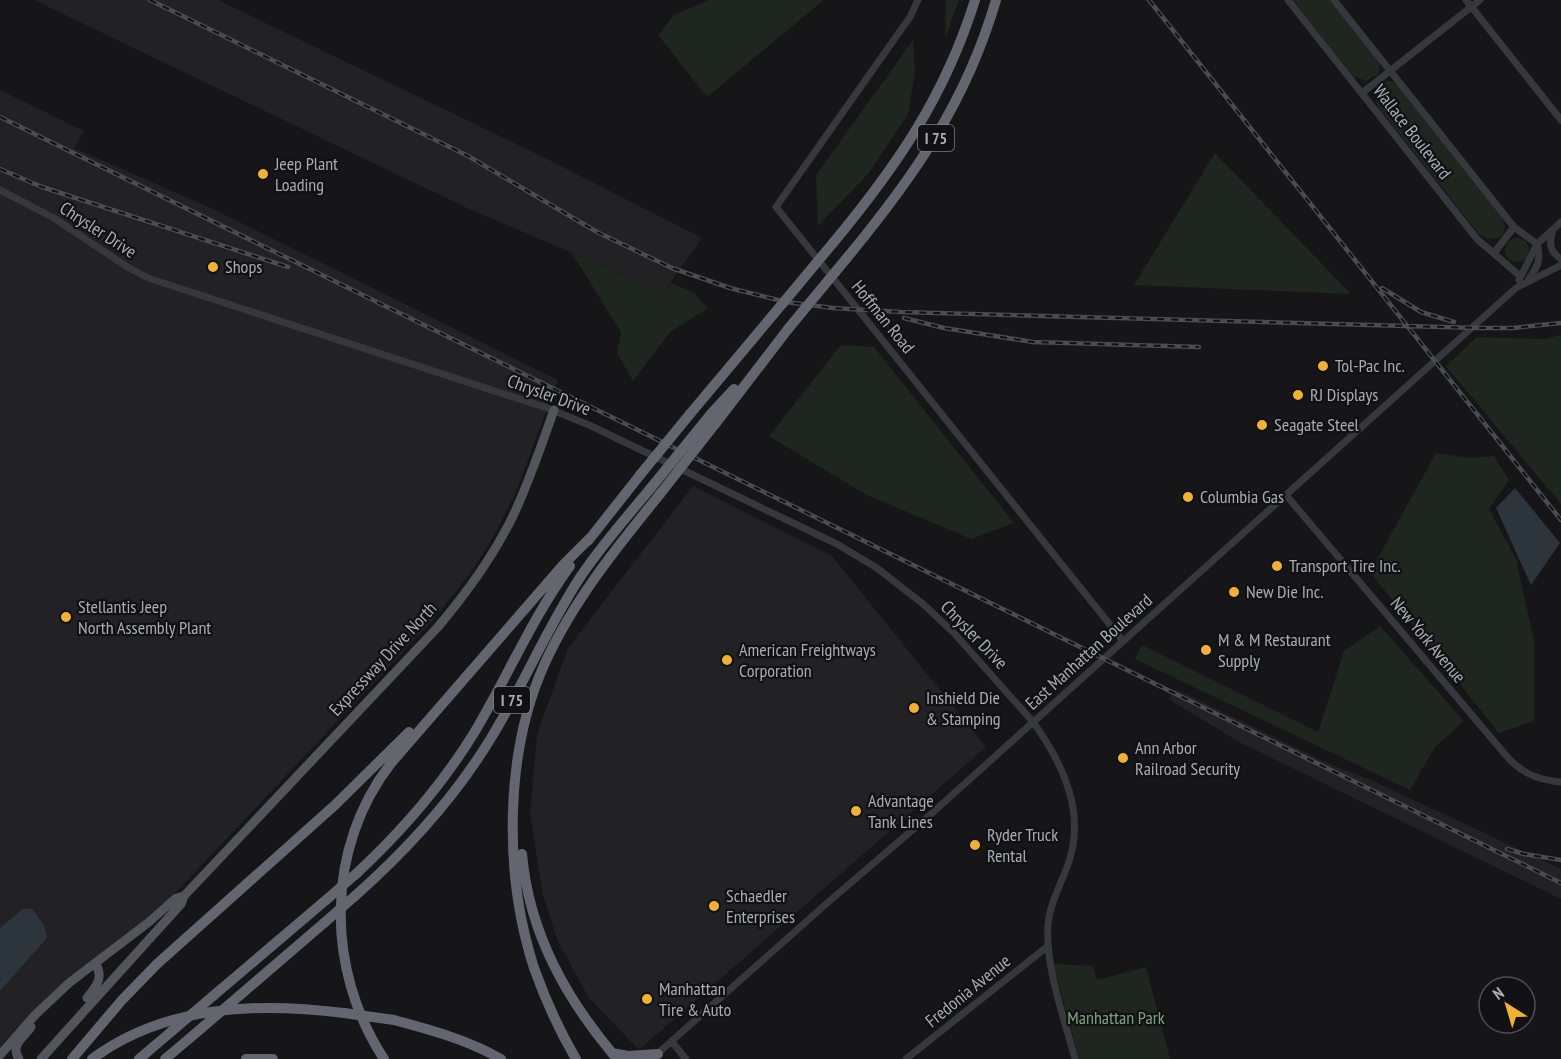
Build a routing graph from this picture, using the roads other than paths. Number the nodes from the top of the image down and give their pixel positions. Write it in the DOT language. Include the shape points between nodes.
graph roads {
  1 [pos="918,0"];
  2 [pos="975,0"];
  3 [pos="996,0"];
  4 [pos="1288,0"];
  5 [pos="1334,0"];
  6 [pos="1466,0"];
  7 [pos="1480,0"];
  8 [pos="1471,7"];
  9 [pos="1390,71"];
  10 [pos="1362,93"];
  11 [pos="1561,120"];
  12 [pos="0,190"];
  13 [pos="1561,222"];
  14 [pos="1514,226"];
  15 [pos="1552,230"];
  16 [pos="1537,244"];
  17 [pos="1494,253"];
  18 [pos="1561,259"];
  19 [pos="1561,265"];
  20 [pos="1520,276"];
  21 [pos="1525,284"];
  22 [pos="1516,288"];
  23 [pos="554,410"];
  24 [pos="655,492"];
  25 [pos="1286,495"];
  26 [pos="591,537"];
  27 [pos="1123,641"];
  28 [pos="539,679"];
  29 [pos="434,714"];
  30 [pos="1033,722"];
  31 [pos="1561,782"];
  32 [pos="184,896"];
  33 [pos="1048,946"];
  34 [pos="95,963"];
  35 [pos="40,1009"];
  36 [pos="372,1039"];
  37 [pos="672,1042"];
  38 [pos="0,1055"];
  39 [pos="615,1056"];
  40 [pos="655,1056"];
  41 [pos="43,1057"];
  42 [pos="19,1059"];
  43 [pos="72,1059"];
  44 [pos="92,1059"];
  45 [pos="140,1059"];
  46 [pos="165,1059"];
  47 [pos="246,1059"];
  48 [pos="273,1059"];
  49 [pos="384,1059"];
  50 [pos="392,1059"];
  51 [pos="501,1059"];
  52 [pos="576,1059"];
  53 [pos="686,1059"];
  54 [pos="906,1059"];
  55 [pos="1075,1059"];
  1 -- 27 [label="street, Hoffman Road" via="910,17 776,207"];
  2 -- 26 [label="highway, I 75, bridge" via="951,66 915,134 886,177"];
  3 -- 24 [label="highway, I 75, bridge" via="976,58 939,132 900,191"];
  4 -- 10 [label="street, Wallace Boulevard"];
  5 -- 9 [label="street, Wallace Boulevard"];
  6 -- 8 [label="street"];
  7 -- 8 [label="street"];
  8 -- 9 [label="street"];
  8 -- 11 [label="street"];
  9 -- 10 [label="street"];
  9 -- 14 [label="street, Wallace Boulevard"];
  10 -- 17 [label="street, Wallace Boulevard" via="1477,239"];
  12 -- 23 [label="street, Chrysler Drive" via="54,218 148,279"];
  13 -- 15 [label="street, East Manhattan Boulevard"];
  14 -- 16 [label="street, Wallace Boulevard"];
  14 -- 17 [label="street"];
  15 -- 16 [label="street, East Manhattan Boulevard"];
  15 -- 18 [label="street" via="1550,247"];
  16 -- 20 [label="street, East Manhattan Boulevard"];
  16 -- 21 [label="street" via="1538,265"];
  17 -- 20 [label="street, Wallace Boulevard"];
  19 -- 21 [label="street, East Manhattan Boulevard"];
  20 -- 22 [label="street, East Manhattan Boulevard"];
  21 -- 22 [label="street, East Manhattan Boulevard"];
  22 -- 25 [label="street, East Manhattan Boulevard"];
  23 -- 30 [label="street, Chrysler Drive" via="837,544 877,568 954,633"];
  23 -- 32 [label="main road, Expressway Drive North" via="512,518 460,600"];
  24 -- 28 [label="highway" via="585,593"];
  24 -- 46 [label="highway, I 75, bridge" via="580,578 492,736 454,792 409,845"];
  25 -- 27 [label="street, East Manhattan Boulevard"];
  25 -- 31 [label="street, New York Avenue" via="1509,759 1541,780"];
  26 -- 29 [label="highway"];
  26 -- 45 [label="highway, I 75, bridge" via="548,600 457,759 409,821 357,873"];
  27 -- 30 [label="street, East Manhattan Boulevard"];
  28 -- 39 [label="highway" via="521,790 520,841 527,889 537,929 553,967 584,1018"];
  28 -- 52 [label="highway" via="523,729 516,777 518,889 534,967"];
  29 -- 36 [label="highway" via="392,762 370,795 354,829 345,863 340,912 344,956 358,1009"];
  29 -- 43 [label="highway" via="417,723 335,806 157,964"];
  30 -- 33 [label="street, Chrysler Drive" via="1068,784 1076,825 1074,846 1051,908"];
  30 -- 37 [label="street, East Manhattan Boulevard"];
  32 -- 34 [label="main road, Expressway Drive North" via="176,898"];
  32 -- 41 [label="main road, Expressway Drive North" via="181,904"];
  33 -- 54 [label="street, Fredonia Avenue"];
  33 -- 55 [label="street, Chrysler Drive"];
  34 -- 35 [label="main road, Expressway Drive North"];
  34 -- 41 [label="main road" via="100,971 98,985 57,1031"];
  35 -- 38 [label="main road, Expressway Drive North"];
  35 -- 42 [label="main road" via="16,1045"];
  36 -- 49 [label="highway"];
  36 -- 50 [label="highway"];
  37 -- 40 [label="street, East Manhattan Boulevard"];
  37 -- 53 [label="street"];
  39 -- 40 [label="highway"];
  44 -- 51 [label="highway, bridge" via="146,1028 200,1012 243,1008 319,1010 394,1020 436,1031"];
  47 -- 48 [label="highway"];
}
